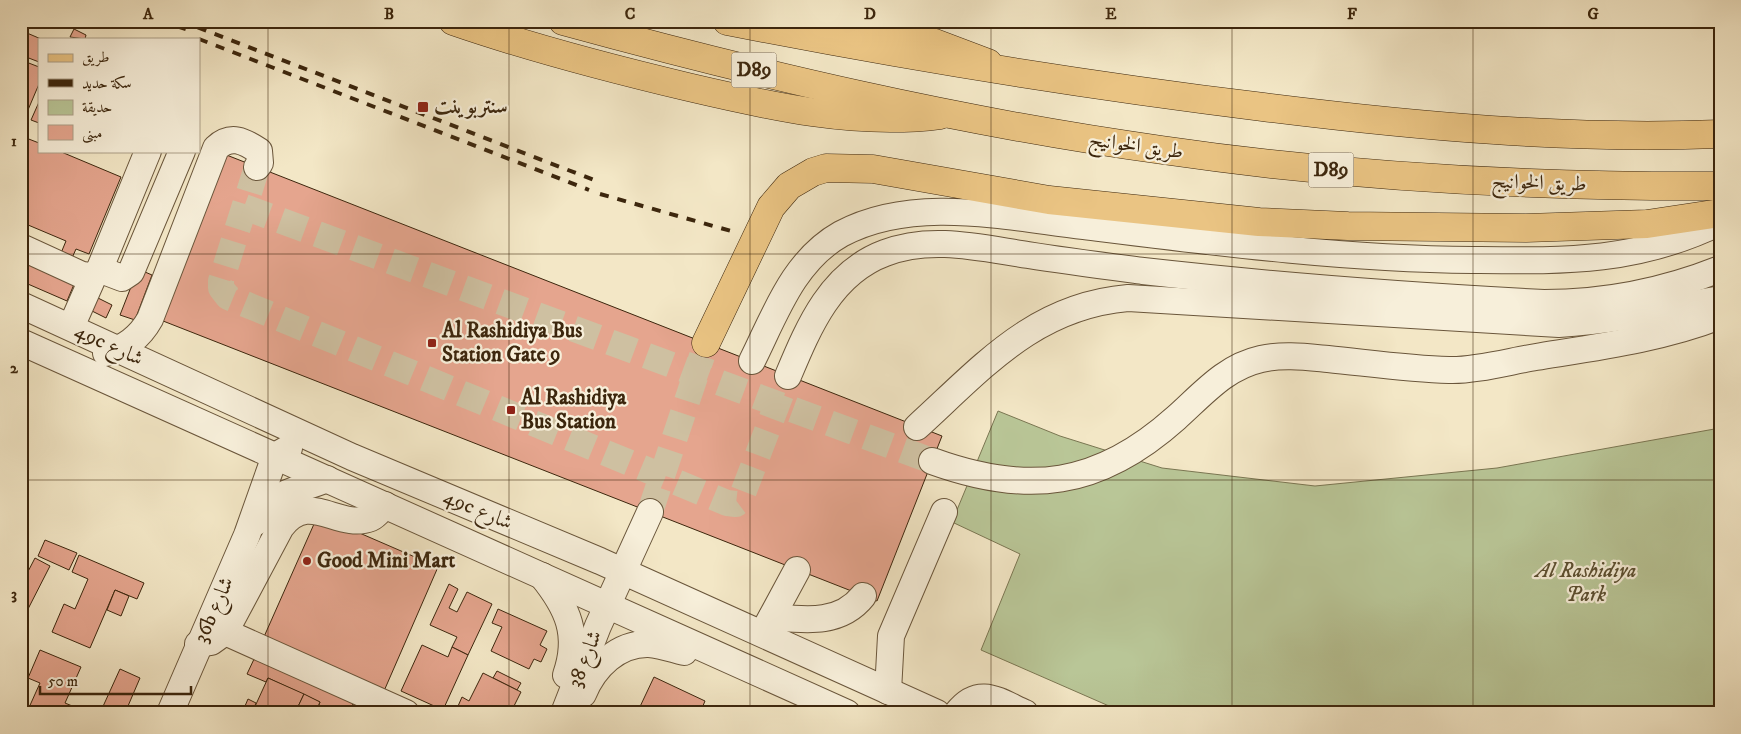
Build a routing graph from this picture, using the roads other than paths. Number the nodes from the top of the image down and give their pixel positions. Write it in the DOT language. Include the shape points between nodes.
graph roads {
  1 [pos="453,21"];
  2 [pos="563,21"];
  3 [pos="727,21"];
  4 [pos="828,21"];
  5 [pos="1003,71"];
  6 [pos="946,114"];
  7 [pos="1720,134"];
  8 [pos="148,152"];
  9 [pos="182,152"];
  10 [pos="257,167"];
  11 [pos="1720,186"];
  12 [pos="1720,213"];
  13 [pos="1720,222"];
  14 [pos="21,247"];
  15 [pos="1720,269"];
  16 [pos="92,273"];
  17 [pos="1720,299"];
  18 [pos="21,305"];
  19 [pos="1720,316"];
  20 [pos="21,322"];
  21 [pos="66,324"];
  22 [pos="21,342"];
  23 [pos="706,343"];
  24 [pos="119,349"];
  25 [pos="752,362"];
  26 [pos="788,376"];
  27 [pos="917,426"];
  28 [pos="275,456"];
  29 [pos="352,457"];
  30 [pos="932,461"];
  31 [pos="327,479"];
  32 [pos="385,505"];
  33 [pos="650,512"];
  34 [pos="944,512"];
  35 [pos="247,535"];
  36 [pos="271,546"];
  37 [pos="797,570"];
  38 [pos="623,571"];
  39 [pos="542,575"];
  40 [pos="863,596"];
  41 [pos="608,605"];
  42 [pos="767,625"];
  43 [pos="225,632"];
  44 [pos="198,644"];
  45 [pos="717,654"];
  46 [pos="888,691"];
  47 [pos="170,713"];
  48 [pos="406,713"];
  49 [pos="551,713"];
  50 [pos="564,713"];
  51 [pos="576,713"];
  52 [pos="847,713"];
  53 [pos="937,713"];
  54 [pos="956,713"];
  55 [pos="1025,713"];
  1 -- 6 [label="main road" via="593,65 742,100 870,118"];
  2 -- 6 [label="main road, طريق الخوانيج / D89" via="737,66"];
  3 -- 5 [label="main road, D89"];
  4 -- 5 [label="main road" via="935,42"];
  5 -- 7 [label="main road, D89" via="1294,111 1512,133 1604,136"];
  6 -- 11 [label="main road, طريق الخوانيج / D89" via="1162,150 1352,172 1542,184"];
  8 -- 16 [label="street"];
  9 -- 16 [label="street" via="131,272 122,278"];
  10 -- 24 [label="street" via="260,163 258,151 244,141 227,140 216,148 150,319 141,333"];
  12 -- 23 [label="main road" via="1647,224 1526,228 1259,222 1048,200 873,169 826,168 800,178 771,207"];
  13 -- 25 [label="street" via="1669,244 1630,254 1520,261 1360,256 988,215 935,212 896,215 864,223 838,236 802,265"];
  14 -- 16 [label="street"];
  15 -- 26 [label="street" via="1678,284 1616,299 1544,303 1214,278 971,247 923,244 884,253 866,262 835,287 813,321"];
  16 -- 21 [label="street"];
  17 -- 27 [label="street" via="1637,316 1558,324 1128,298 1106,300 1064,312 1026,332"];
  18 -- 21 [label="street, 49c شارع"];
  19 -- 30 [label="street" via="1683,329 1605,346 1451,370 1308,357 1262,359 1244,364 1215,381 1162,430 1132,451 1081,474 1045,481 1008,481 971,474"];
  20 -- 24 [label="street" via="86,350 106,353"];
  21 -- 24 [label="street, 49c شارع"];
  22 -- 28 [label="street, 49c شارع"];
  24 -- 29 [label="street, 49c شارع"];
  28 -- 29 [label="street" via="299,446"];
  28 -- 31 [label="street, 49c شارع"];
  28 -- 35 [label="street, 36b شارع"];
  29 -- 38 [label="street, 49c شارع"];
  31 -- 32 [label="street, 49c شارع"];
  31 -- 35 [label="street, 36b شارع" via="269,503"];
  32 -- 36 [label="street" via="372,517 362,520 316,510 299,512 286,520"];
  32 -- 39 [label="street, 49c شارع"];
  33 -- 38 [label="street, شارع 38"];
  34 -- 46 [label="street" via="891,636"];
  35 -- 36 [label="street"];
  35 -- 44 [label="street, 36b شارع"];
  36 -- 43 [label="street"];
  37 -- 42 [label="street"];
  38 -- 41 [label="street, شارع 38"];
  38 -- 42 [label="street, 49c شارع"];
  39 -- 41 [label="street, 49c شارع"];
  39 -- 49 [label="street" via="567,614 573,646 571,661"];
  40 -- 42 [label="street" via="851,610 831,618"];
  41 -- 45 [label="street, 49c شارع"];
  41 -- 50 [label="street, شارع 38"];
  42 -- 46 [label="street, 49c شارع"];
  43 -- 44 [label="street" via="211,642"];
  43 -- 48 [label="street"];
  44 -- 47 [label="street, 36b شارع"];
  45 -- 51 [label="street" via="692,654 650,644 626,648 595,672"];
  45 -- 52 [label="street, 49c شارع"];
  46 -- 53 [label="street, 49c شارع"];
  54 -- 55 [label="street" via="973,698 986,696"];
}
